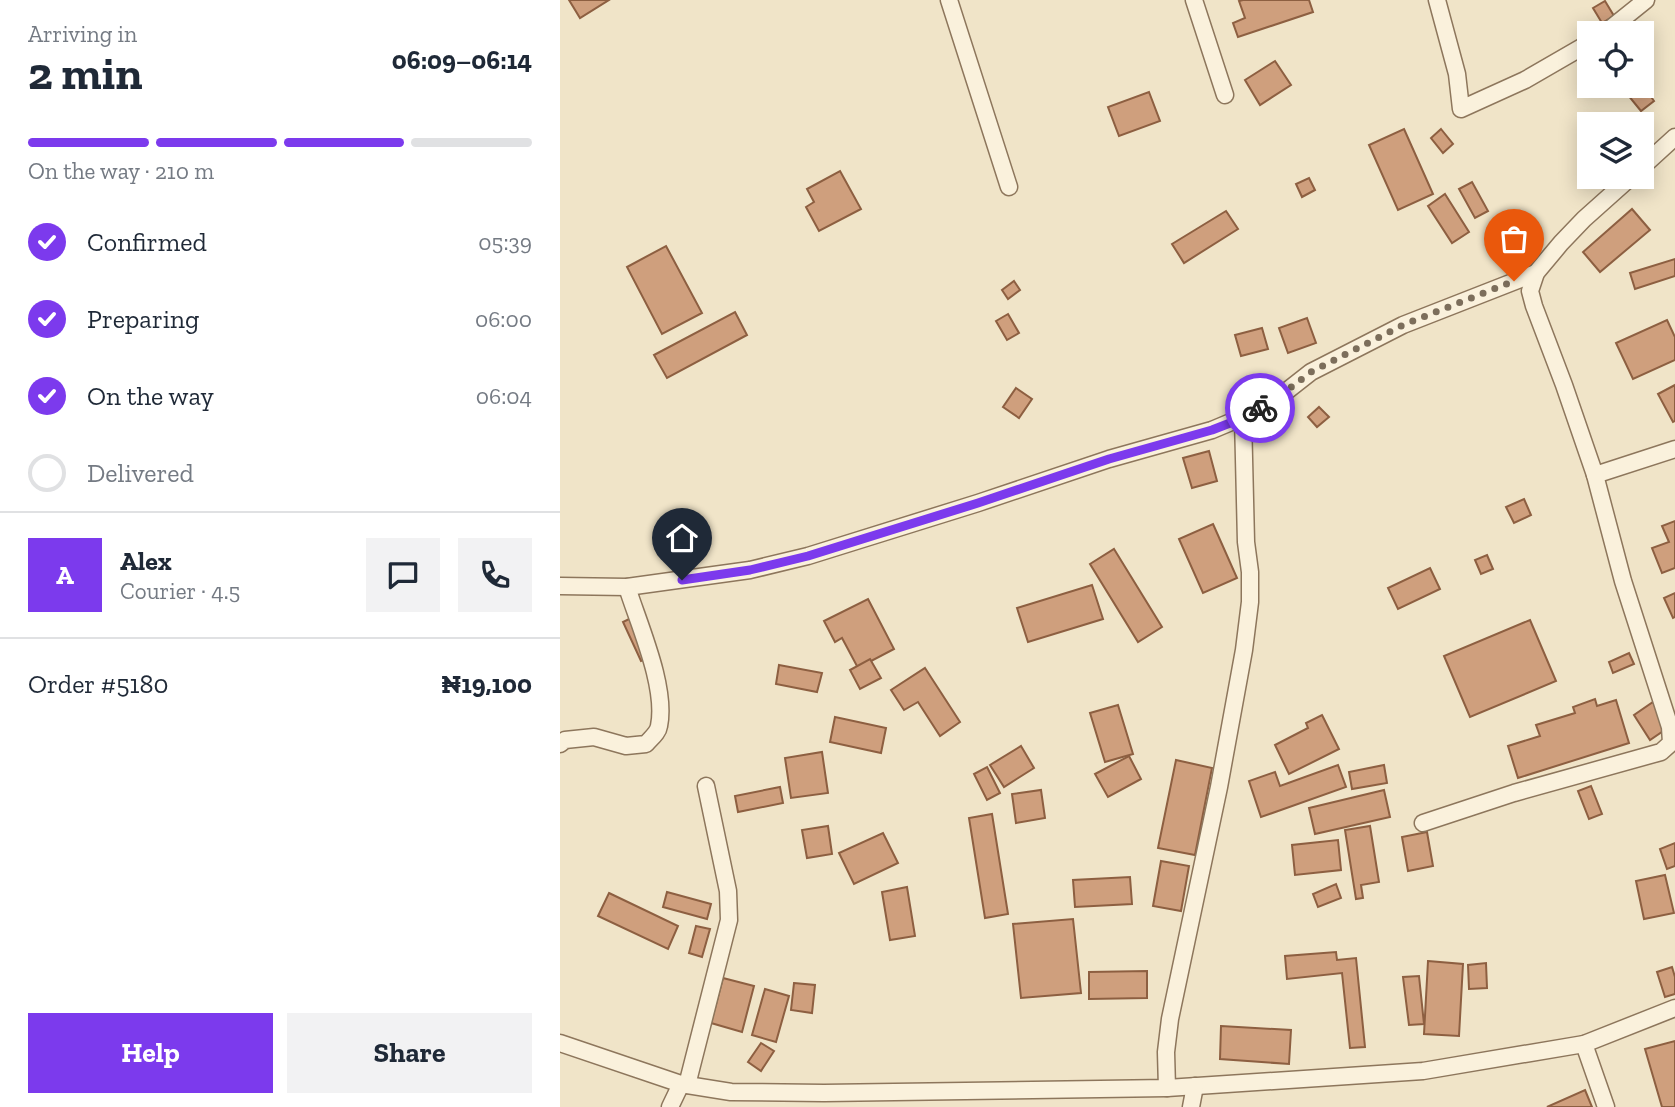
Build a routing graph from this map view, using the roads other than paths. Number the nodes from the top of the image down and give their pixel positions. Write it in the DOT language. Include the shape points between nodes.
graph roads {
  1 [pos="949,0"];
  2 [pos="1194,0"];
  3 [pos="1437,0"];
  4 [pos="1646,0"];
  5 [pos="1620,21"];
  6 [pos="1577,50"];
  7 [pos="1225,95"];
  8 [pos="1675,137"];
  9 [pos="1654,156"];
  10 [pos="1009,187"];
  11 [pos="1618,189"];
  12 [pos="1536,272"];
  13 [pos="1243,418"];
  14 [pos="1675,449"];
  15 [pos="1595,475"];
  16 [pos="560,586"];
  17 [pos="627,587"];
  18 [pos="1669,702"];
  19 [pos="560,744"];
  20 [pos="706,786"];
  21 [pos="1423,823"];
  22 [pos="1675,1008"];
  23 [pos="560,1043"];
  24 [pos="1584,1044"];
  25 [pos="684,1085"];
  26 [pos="1195,1086"];
  27 [pos="1167,1088"];
  28 [pos="670,1107"];
  29 [pos="1191,1107"];
  30 [pos="1606,1107"];
  1 -- 10 [label="street"];
  2 -- 7 [label="street"];
  3 -- 6 [label="street" via="1457,74 1461,109"];
  4 -- 5 [label="street"];
  8 -- 9 [label="street"];
  11 -- 12 [label="street"];
  12 -- 13 [label="street" via="1403,325 1311,372"];
  12 -- 15 [label="street" via="1530,291 1534,306"];
  13 -- 17 [label="street" via="808,556 750,570"];
  13 -- 27 [label="street" via="1250,602 1221,774 1170,1018"];
  14 -- 15 [label="street"];
  15 -- 18 [label="street" via="1623,581"];
  16 -- 17 [label="street"];
  17 -- 19 [label="street" via="658,681 659,729 646,744 626,746 594,737"];
  18 -- 21 [label="street" via="1671,743 1661,752"];
  20 -- 25 [label="street" via="728,891 729,920"];
  22 -- 24 [label="street"];
  23 -- 25 [label="street"];
  24 -- 26 [label="street" via="1423,1071"];
  24 -- 30 [label="street"];
  25 -- 27 [label="street" via="757,1093"];
  25 -- 28 [label="street"];
  26 -- 27 [label="street"];
  26 -- 29 [label="street"];
}
